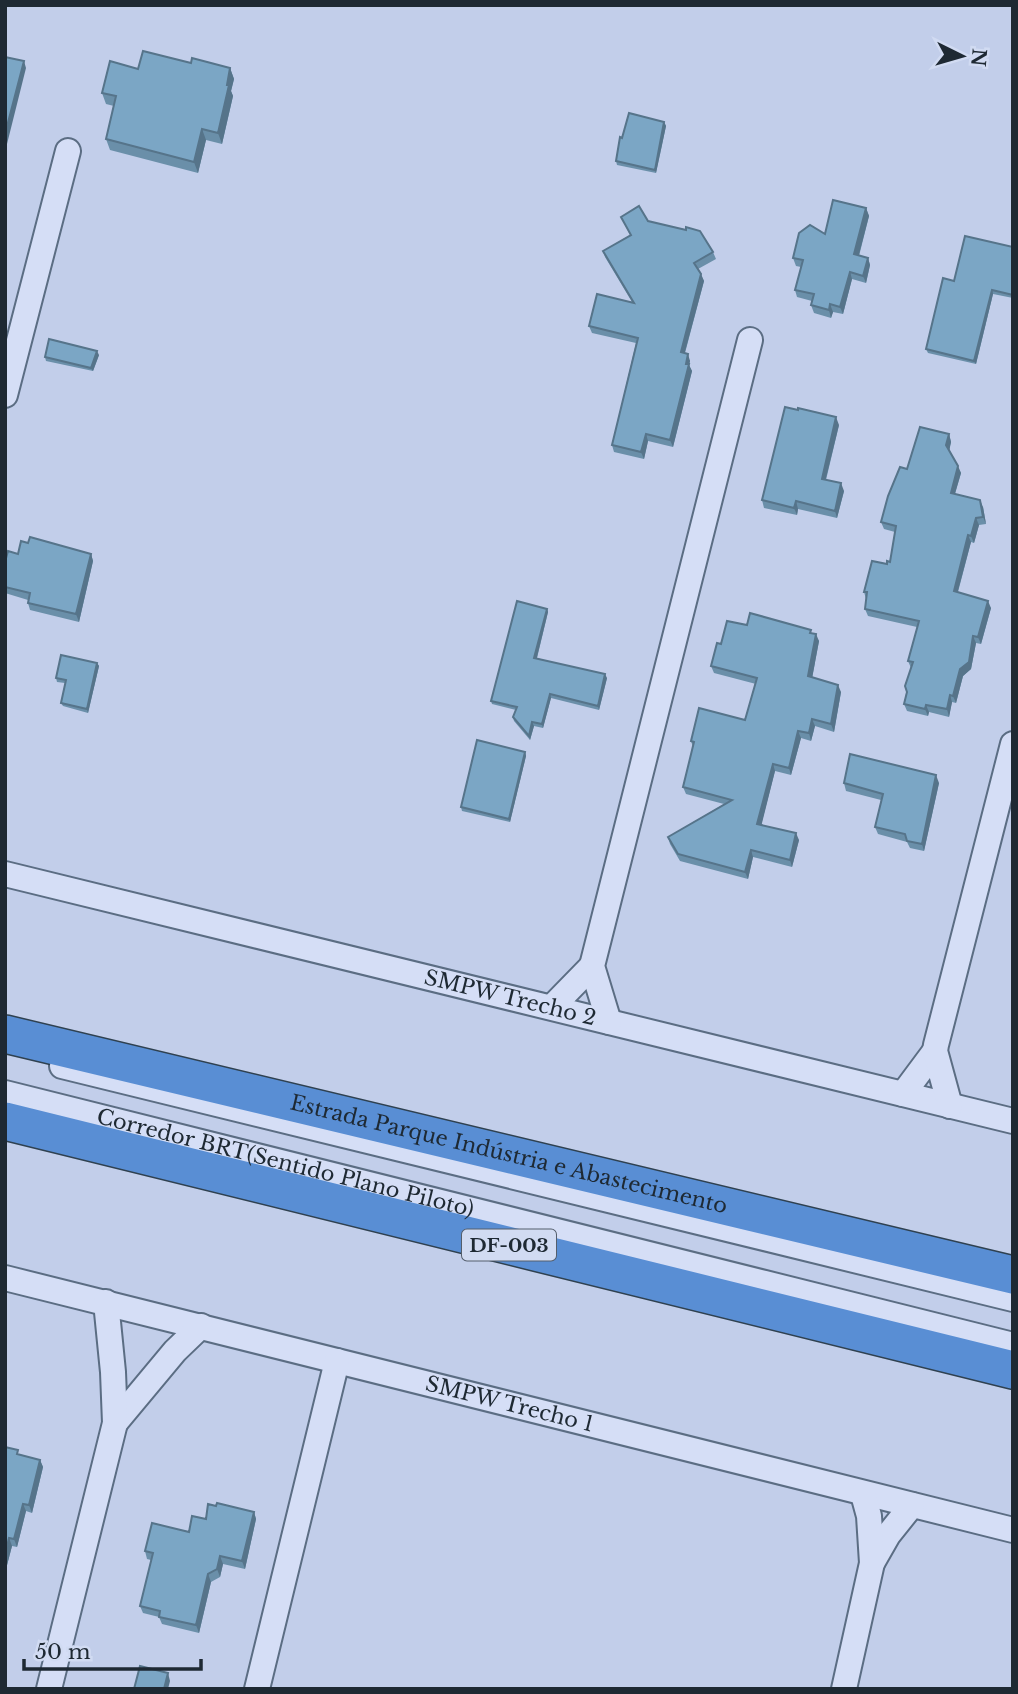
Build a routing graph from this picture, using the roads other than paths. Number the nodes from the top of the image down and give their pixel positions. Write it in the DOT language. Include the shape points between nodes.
graph roads {
  1 [pos="68,150"];
  2 [pos="750,340"];
  3 [pos="5,395"];
  4 [pos="1013,744"];
  5 [pos="5,874"];
  6 [pos="592,966"];
  7 [pos="552,1007"];
  8 [pos="609,1022"];
  9 [pos="5,1034"];
  10 [pos="935,1051"];
  11 [pos="5,1052"];
  12 [pos="5,1093"];
  13 [pos="904,1094"];
  14 [pos="950,1106"];
  15 [pos="5,1121"];
  16 [pos="1013,1121"];
  17 [pos="1013,1275"];
  18 [pos="5,1278"];
  19 [pos="1013,1299"];
  20 [pos="107,1302"];
  21 [pos="201,1326"];
  22 [pos="1013,1345"];
  23 [pos="337,1361"];
  24 [pos="1013,1370"];
  25 [pos="115,1423"];
  26 [pos="863,1494"];
  27 [pos="912,1505"];
  28 [pos="1013,1530"];
  29 [pos="872,1563"];
  30 [pos="49,1689"];
  31 [pos="257,1689"];
  32 [pos="844,1689"];
  1 -- 3 [label="street"];
  2 -- 6 [label="street"];
  4 -- 10 [label="street"];
  5 -- 7 [label="street, SMPW Trecho 2"];
  6 -- 7 [label="street"];
  6 -- 8 [label="street"];
  7 -- 8 [label="street, SMPW Trecho 2"];
  8 -- 13 [label="street, SMPW Trecho 2"];
  9 -- 17 [label="highway, Estrada Parque Indústria e Abastecimento"];
  10 -- 13 [label="street"];
  10 -- 14 [label="street"];
  11 -- 19 [label="street"];
  12 -- 22 [label="street, Corredor BRT(Sentido Plano Piloto)"];
  13 -- 14 [label="street, SMPW Trecho 2"];
  14 -- 16 [label="street, SMPW Trecho 2"];
  15 -- 24 [label="highway, DF-003"];
  18 -- 20 [label="street, SMPW Trecho 1"];
  20 -- 21 [label="street, SMPW Trecho 1"];
  20 -- 25 [label="street"];
  21 -- 23 [label="street, SMPW Trecho 1"];
  21 -- 25 [label="street"];
  23 -- 26 [label="street, SMPW Trecho 1"];
  23 -- 31 [label="street"];
  25 -- 30 [label="street"];
  26 -- 27 [label="street, SMPW Trecho 1"];
  26 -- 29 [label="street"];
  27 -- 28 [label="street, SMPW Trecho 1"];
  27 -- 29 [label="street"];
  29 -- 32 [label="street"];
}
